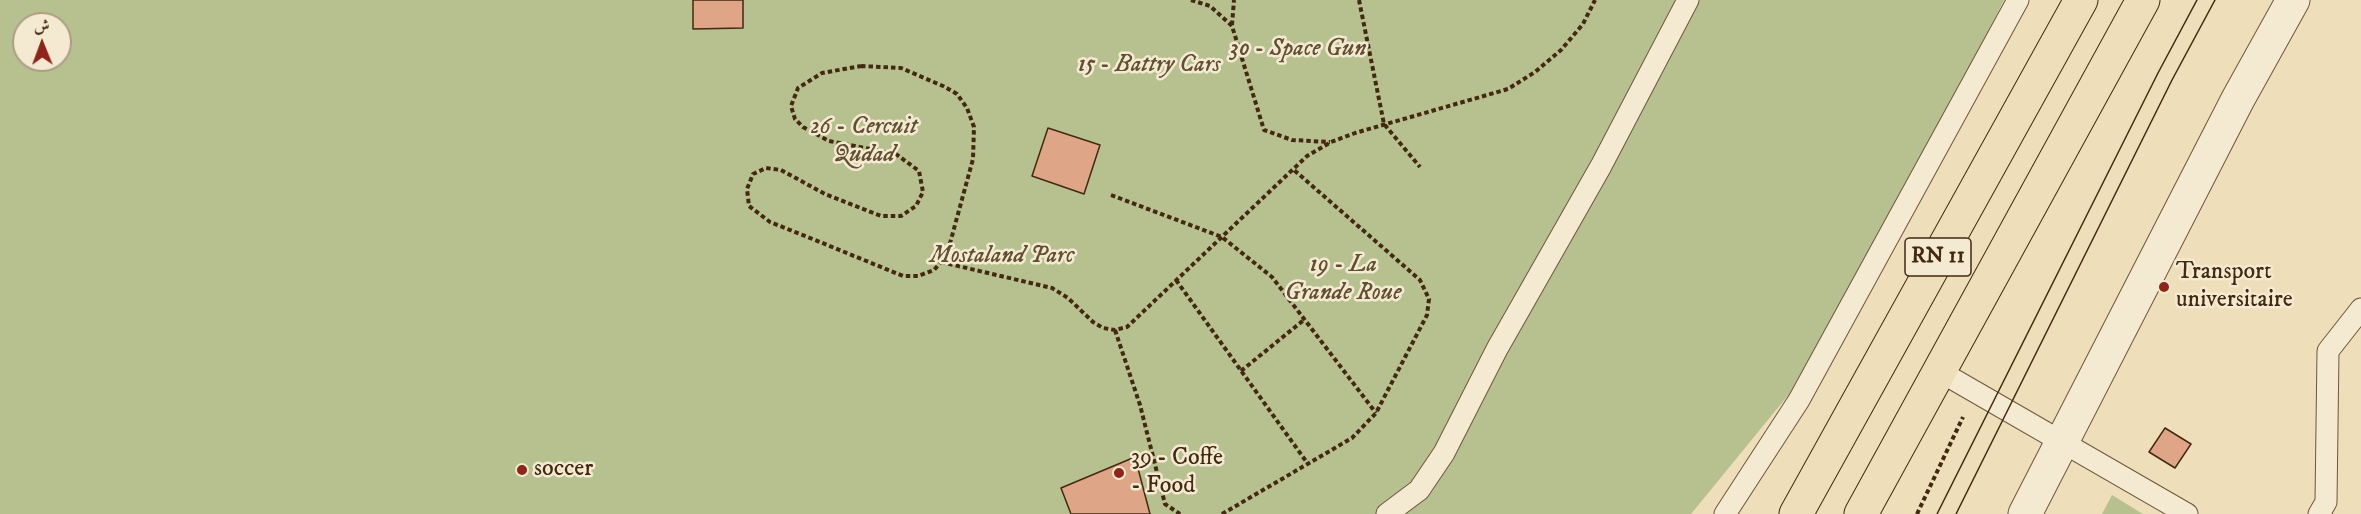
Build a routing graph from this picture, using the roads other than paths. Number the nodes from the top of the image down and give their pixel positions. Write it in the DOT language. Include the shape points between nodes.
graph roads {
  1 [pos="1688,0"];
  2 [pos="2018,0"];
  3 [pos="2081,0"];
  4 [pos="2143,0"];
  5 [pos="2293,0"];
  6 [pos="2361,309"];
  7 [pos="1940,371"];
  8 [pos="2063,442"];
  9 [pos="1387,514"];
  10 [pos="1725,514"];
  11 [pos="1796,514"];
  12 [pos="1861,514"];
  13 [pos="2025,514"];
  14 [pos="2187,514"];
  15 [pos="2319,514"];
  1 -- 9 [label="lane" via="1444,453 1419,490"];
  2 -- 10 [label="lane" via="1799,400"];
  3 -- 11 [label="highway, RN 11"];
  4 -- 7 [label="highway, RN 11"];
  5 -- 8 [label="street" via="2238,99"];
  6 -- 15 [label="lane" via="2328,351 2326,502"];
  7 -- 8 [label="lane"];
  7 -- 12 [label="highway, RN 11"];
  8 -- 13 [label="street"];
  8 -- 14 [label="lane"];
}
